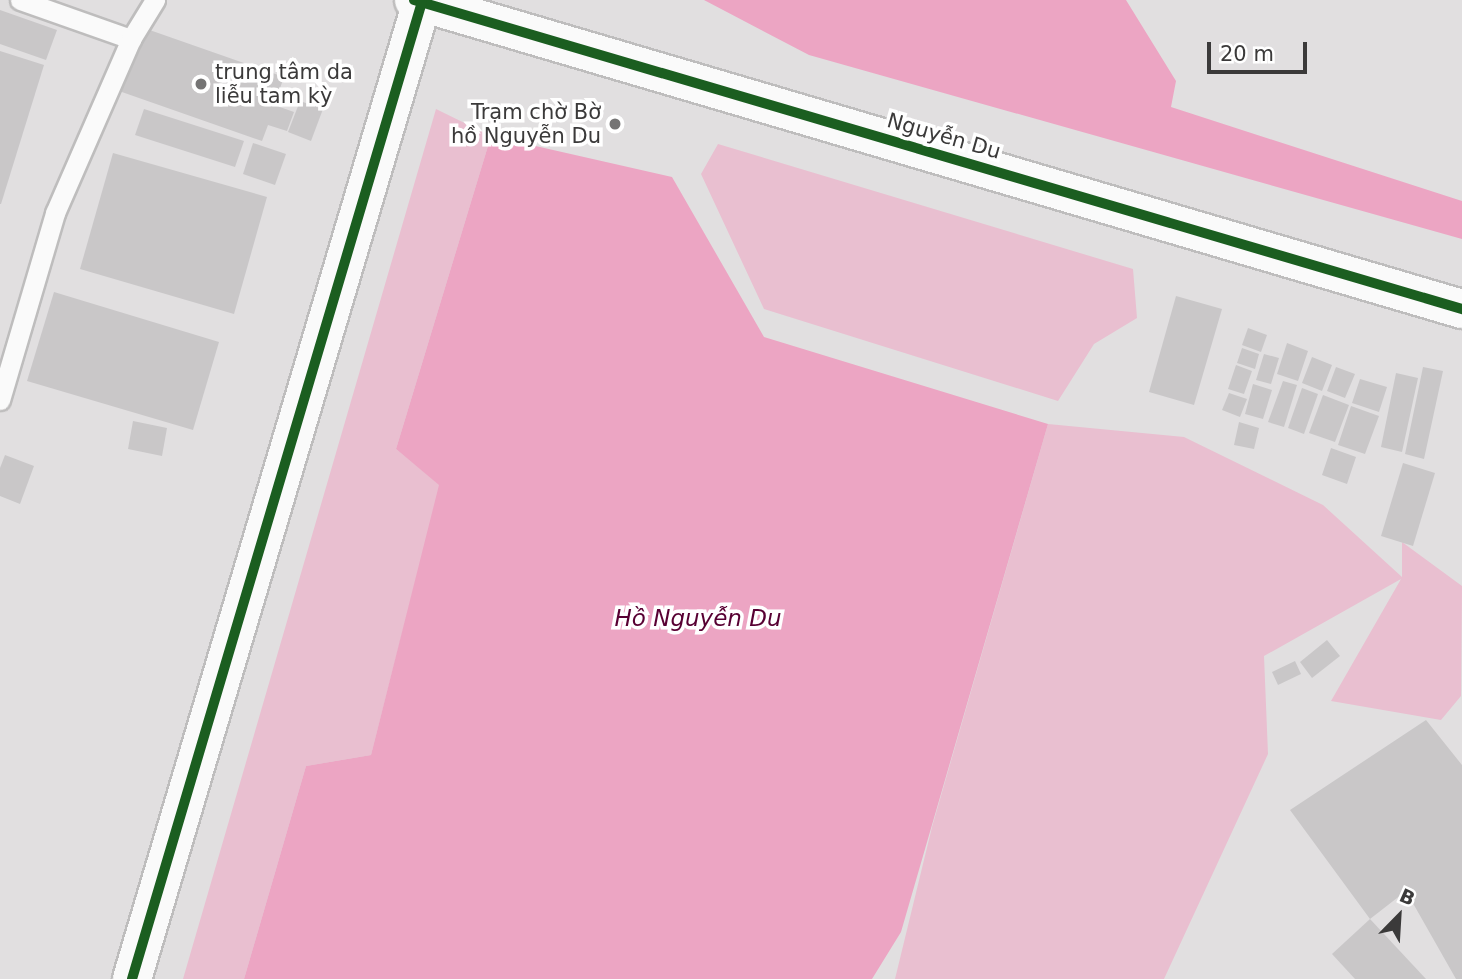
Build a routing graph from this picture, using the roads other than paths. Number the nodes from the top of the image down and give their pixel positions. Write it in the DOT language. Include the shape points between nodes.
graph roads {
  1 [pos="20,0"];
  2 [pos="155,0"];
  3 [pos="418,1"];
  4 [pos="131,39"];
  5 [pos="1462,309"];
  6 [pos="0,400"];
  7 [pos="132,979"];
  1 -- 4 [label="lane"];
  2 -- 4 [label="lane"];
  3 -- 5 [label="street, Nguyễn Du"];
  3 -- 7 [label="street"];
  4 -- 6 [label="lane" via="55,213"];
}
